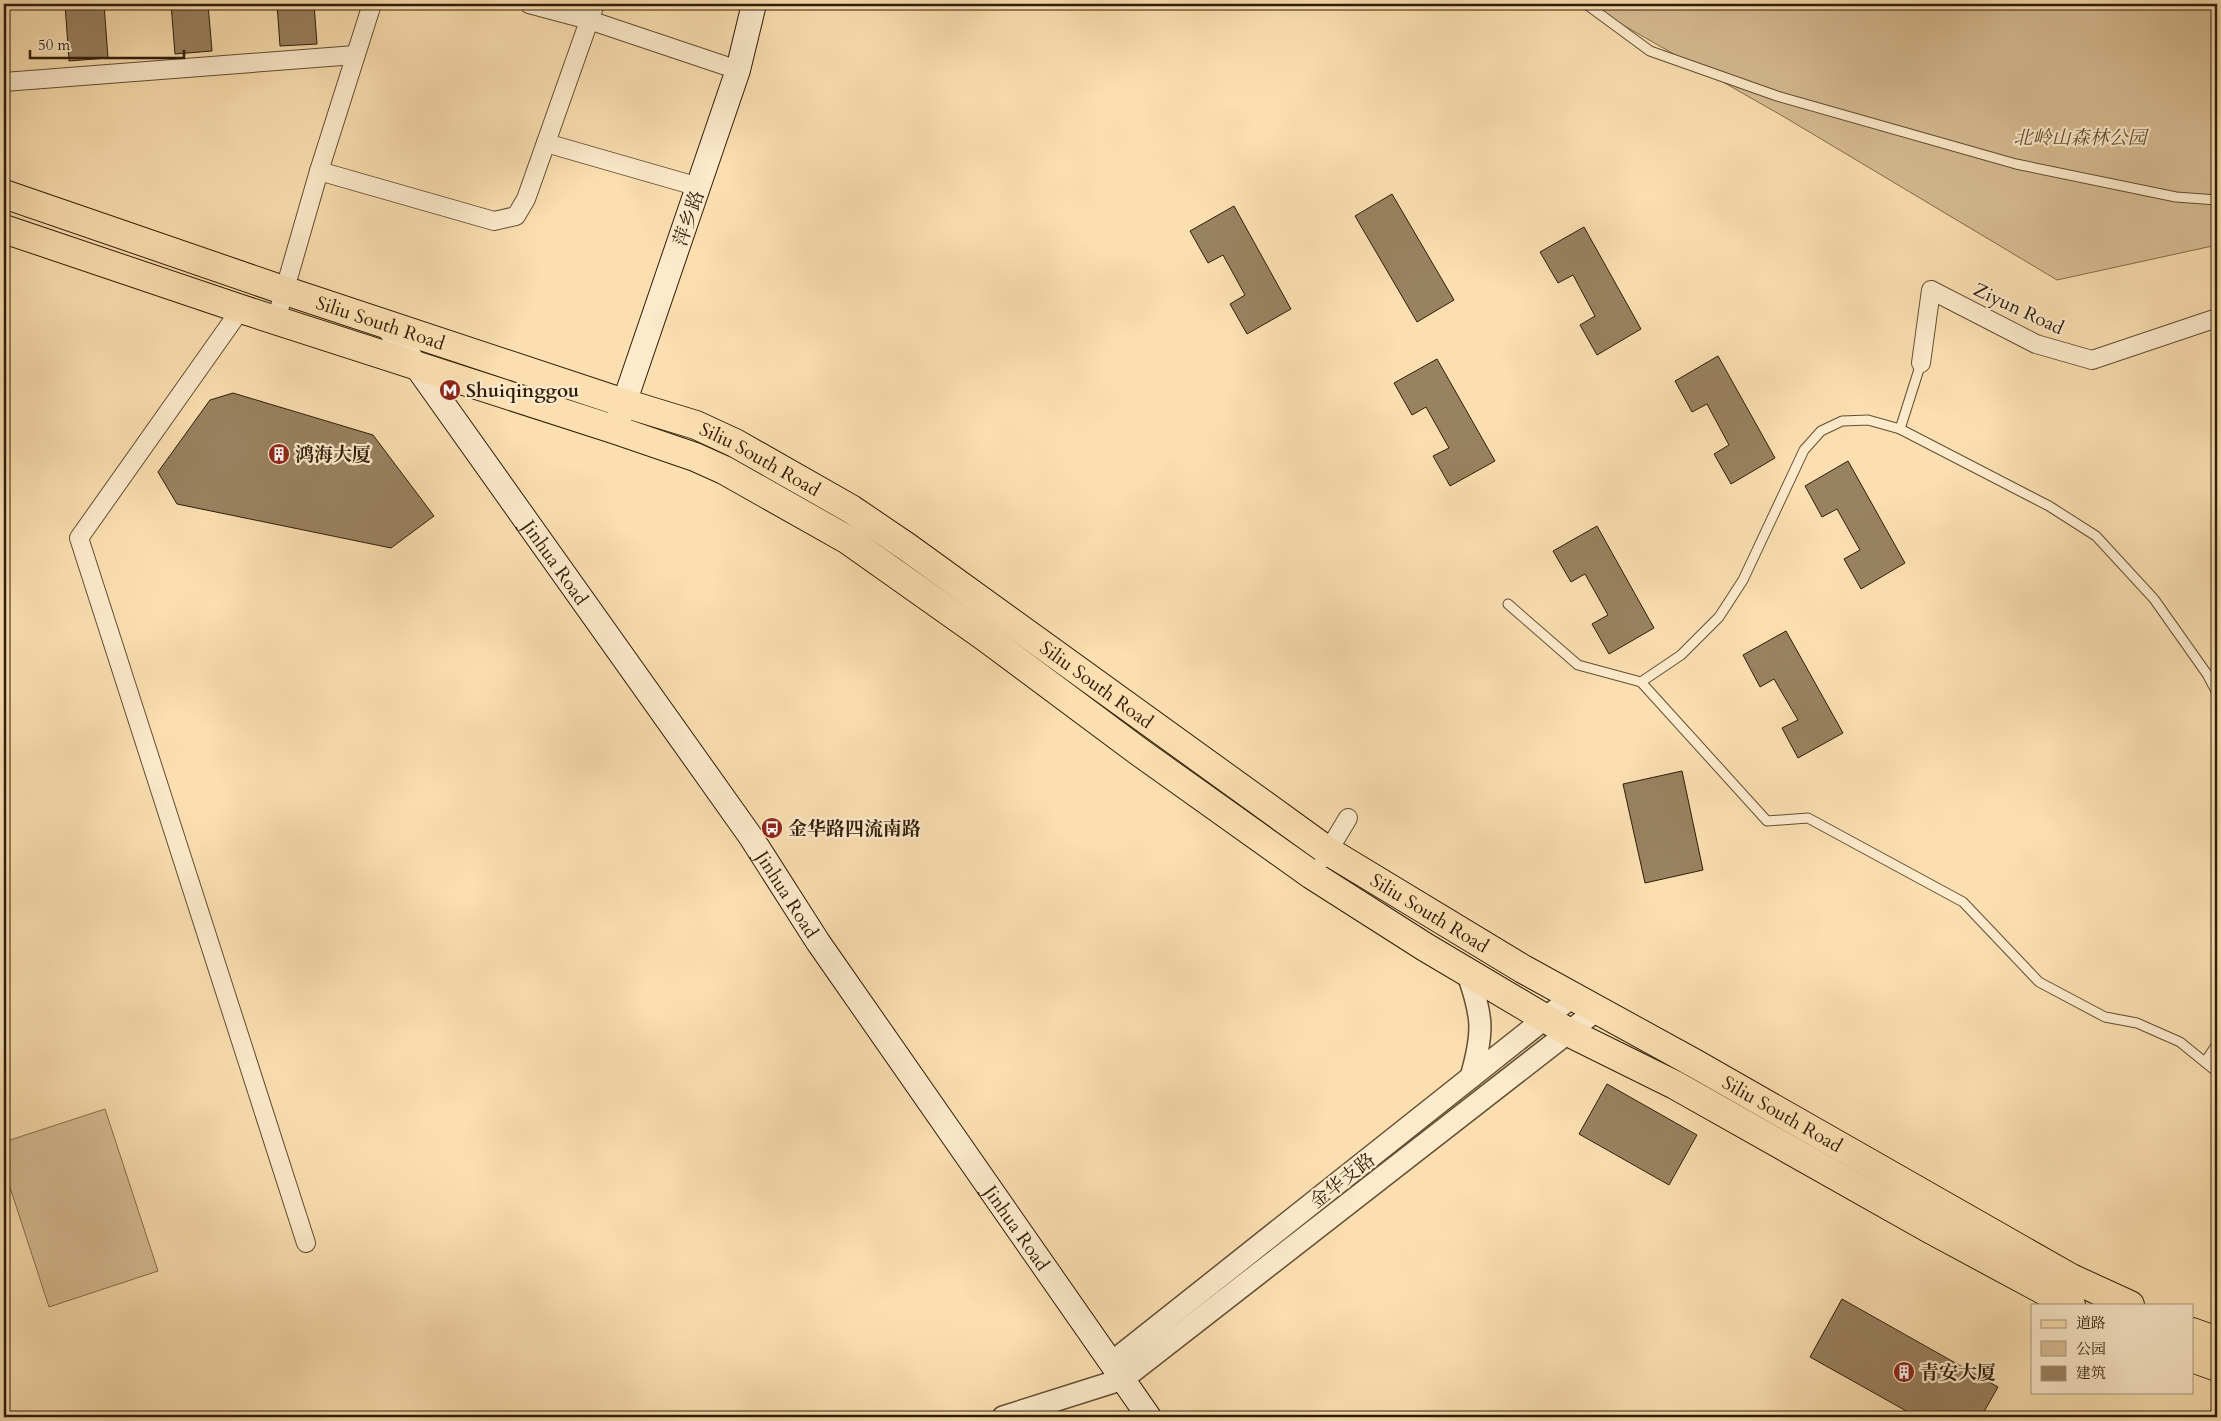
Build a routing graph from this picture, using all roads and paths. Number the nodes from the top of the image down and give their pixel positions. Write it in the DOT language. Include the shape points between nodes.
graph roads {
  1 [pos="372,4"];
  2 [pos="529,4"];
  3 [pos="595,4"];
  4 [pos="754,4"];
  5 [pos="1586,4"];
  6 [pos="590,20"];
  7 [pos="355,56"];
  8 [pos="738,70"];
  9 [pos="4,82"];
  10 [pos="546,143"];
  11 [pos="319,171"];
  12 [pos="699,187"];
  13 [pos="4,194"];
  14 [pos="2217,200"];
  15 [pos="4,228"];
  16 [pos="283,290"];
  17 [pos="241,309"];
  18 [pos="2217,318"];
  19 [pos="276,320"];
  20 [pos="387,325"];
  21 [pos="1921,363"];
  22 [pos="415,366"];
  23 [pos="624,403"];
  24 [pos="1900,429"];
  25 [pos="616,430"];
  26 [pos="1508,604"];
  27 [pos="1641,682"];
  28 [pos="2217,693"];
  29 [pos="1348,818"];
  30 [pos="1328,851"];
  31 [pos="1312,875"];
  32 [pos="1467,972"];
  33 [pos="1572,997"];
  34 [pos="1597,1010"];
  35 [pos="1545,1018"];
  36 [pos="1570,1032"];
  37 [pos="2217,1044"];
  38 [pos="2205,1062"];
  39 [pos="2217,1072"];
  40 [pos="1471,1077"];
  41 [pos="306,1243"];
  42 [pos="2069,1304"];
  43 [pos="2128,1304"];
  44 [pos="2194,1333"];
  45 [pos="2217,1342"];
  46 [pos="2194,1359"];
  47 [pos="2217,1367"];
  48 [pos="1117,1371"];
  49 [pos="1003,1417"];
  50 [pos="1149,1417"];
  1 -- 7 [label="street"];
  2 -- 6 [label="street"];
  3 -- 6 [label="street"];
  4 -- 8 [label="main road, 萍乡路"];
  5 -- 14 [label="lane" via="1650,51 1777,96 2016,164 2176,197"];
  6 -- 8 [label="street"];
  6 -- 10 [label="street"];
  7 -- 9 [label="street"];
  7 -- 11 [label="street"];
  8 -- 12 [label="main road, 萍乡路"];
  10 -- 11 [label="street" via="526,199 516,216 494,221"];
  10 -- 12 [label="street"];
  11 -- 16 [label="street"];
  12 -- 23 [label="main road, 萍乡路"];
  13 -- 16 [label="main road, Siliu South Road"];
  15 -- 17 [label="main road, Siliu South Road"];
  16 -- 19 [label="street"];
  16 -- 20 [label="main road, Siliu South Road"];
  17 -- 19 [label="main road, Siliu South Road"];
  17 -- 41 [label="street" via="79,538"];
  18 -- 21 [label="street, Ziyun Road" via="2092,360 2036,344 1932,290"];
  19 -- 22 [label="main road, Siliu South Road"];
  20 -- 22 [label="main road, Jinhua Road"];
  20 -- 23 [label="main road, Siliu South Road"];
  21 -- 24 [label="lane"];
  22 -- 25 [label="main road, Siliu South Road"];
  22 -- 48 [label="main road, Jinhua Road" via="751,838 818,942"];
  23 -- 25 [label="main road, 萍乡路"];
  23 -- 30 [label="main road, Siliu South Road" via="696,425 736,442 851,509"];
  24 -- 27 [label="lane" via="1868,420 1842,421 1822,431 1804,450 1743,580 1719,616 1682,656"];
  24 -- 28 [label="lane" via="2049,506 2096,536 2154,599"];
  25 -- 31 [label="main road, Siliu South Road" via="724,470 848,540"];
  26 -- 27 [label="lane" via="1578,664"];
  27 -- 38 [label="lane" via="1767,821 1808,818 1963,902 2039,982 2105,1017 2137,1023 2180,1042"];
  29 -- 30 [label="street"];
  30 -- 31 [label="street"];
  30 -- 33 [label="main road, Siliu South Road"];
  31 -- 32 [label="main road, Siliu South Road"];
  32 -- 35 [label="main road, Siliu South Road"];
  32 -- 40 [label="street" via="1477,998 1481,1030"];
  33 -- 34 [label="main road, Siliu South Road"];
  33 -- 35 [label="street, 金华支路"];
  34 -- 36 [label="street"];
  34 -- 43 [label="main road, Siliu South Road" via="2071,1278"];
  35 -- 36 [label="main road, Siliu South Road"];
  35 -- 40 [label="street, 金华支路"];
  36 -- 42 [label="main road, Siliu South Road" via="1675,1084"];
  36 -- 48 [label="street"];
  37 -- 38 [label="lane"];
  38 -- 39 [label="lane"];
  40 -- 48 [label="street, 金华支路"];
  44 -- 45 [label="main road"];
  46 -- 47 [label="main road"];
  48 -- 49 [label="street"];
  48 -- 50 [label="main road, Jinhua Road"];
}
